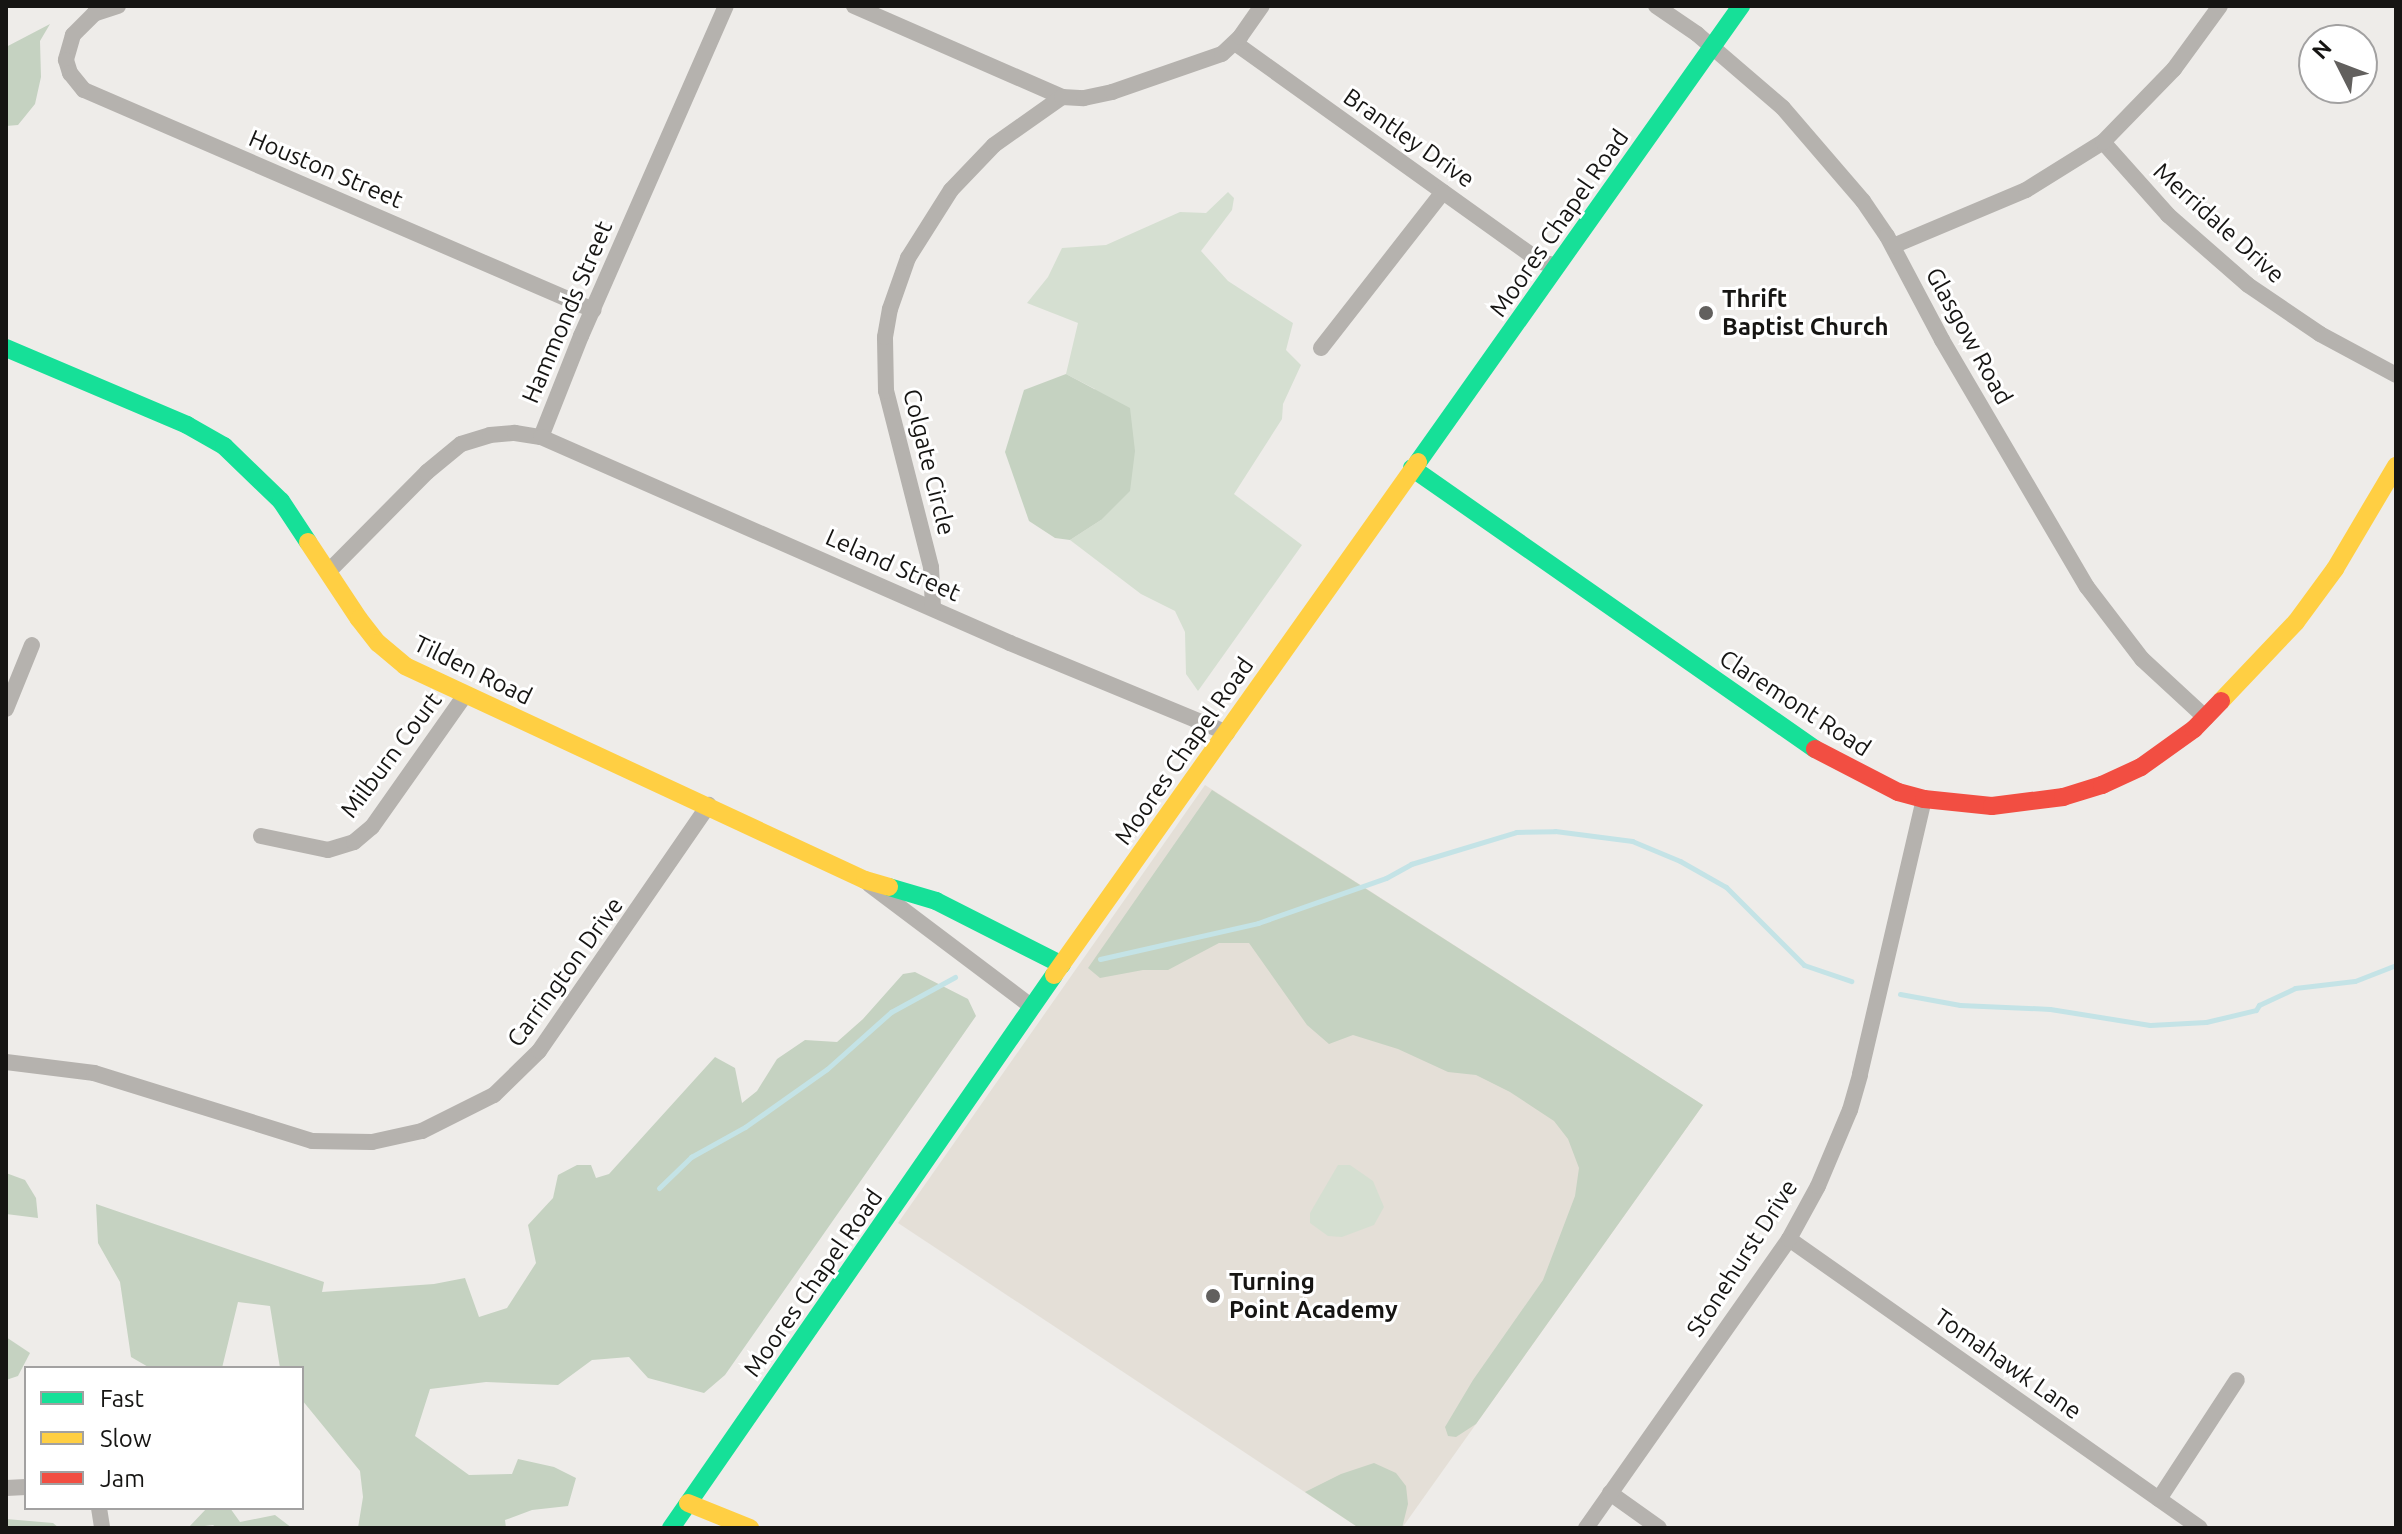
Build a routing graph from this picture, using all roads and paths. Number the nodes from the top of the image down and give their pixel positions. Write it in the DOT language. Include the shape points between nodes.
graph roads {
  1 [pos="118,6"];
  2 [pos="726,6"];
  3 [pos="854,6"];
  4 [pos="1262,6"];
  5 [pos="1656,6"];
  6 [pos="1741,6"];
  7 [pos="2220,6"];
  8 [pos="1235,43"];
  9 [pos="1713,48"];
  10 [pos="1062,97"];
  11 [pos="2103,142"];
  12 [pos="1443,192"];
  13 [pos="1893,246"];
  14 [pos="1558,266"];
  15 [pos="593,310"];
  16 [pos="6,348"];
  17 [pos="1321,348"];
  18 [pos="2396,375"];
  19 [pos="541,437"];
  20 [pos="2396,466"];
  21 [pos="1412,468"];
  22 [pos="328,572"];
  23 [pos="933,608"];
  24 [pos="32,645"];
  25 [pos="465,695"];
  26 [pos="6,709"];
  27 [pos="2206,718"];
  28 [pos="1227,733"];
  29 [pos="1924,799"];
  30 [pos="709,805"];
  31 [pos="261,836"];
  32 [pos="865,880"];
  33 [pos="1062,965"];
  34 [pos="1032,1007"];
  35 [pos="6,1062"];
  36 [pos="1789,1239"];
  37 [pos="2237,1380"];
  38 [pos="1610,1493"];
  39 [pos="2159,1499"];
  40 [pos="688,1503"];
  41 [pos="671,1528"];
  42 [pos="750,1528"];
  43 [pos="1586,1528"];
  44 [pos="1659,1528"];
  45 [pos="2200,1528"];
  1 -- 15 [label="street, Houston Street" via="84,22 67,49 75,82 102,99"];
  2 -- 15 [label="street, Hammonds Street"];
  3 -- 10 [label="street"];
  4 -- 8 [label="street"];
  5 -- 9 [label="street, Glasgow Road"];
  6 -- 9 [label="street, Moores Chapel Road"];
  7 -- 11 [label="street" via="2174,69"];
  8 -- 10 [label="street" via="1205,61 1112,92"];
  8 -- 12 [label="street, Brantley Drive"];
  9 -- 13 [label="street, Glasgow Road" via="1812,138"];
  9 -- 14 [label="street, Moores Chapel Road"];
  10 -- 23 [label="street, Colgate Circle" via="994,145 951,190 908,258 890,309 887,399 935,585"];
  11 -- 13 [label="street" via="2026,190"];
  11 -- 18 [label="street, Merridale Drive" via="2168,215 2248,285 2320,334"];
  12 -- 14 [label="street, Brantley Drive" via="1541,262"];
  12 -- 17 [label="street"];
  13 -- 27 [label="street, Glasgow Road" via="2087,587 2142,659"];
  14 -- 21 [label="street, Moores Chapel Road"];
  15 -- 19 [label="street, Hammonds Street"];
  16 -- 22 [label="street, Tilden Road" via="224,446 281,501"];
  19 -- 22 [label="street, Hammonds Street" via="490,435 461,444"];
  19 -- 23 [label="street, Leland Street"];
  20 -- 27 [label="street, Claremont Road" via="2335,569 2296,622"];
  21 -- 28 [label="street, Moores Chapel Road"];
  21 -- 29 [label="street, Claremont Road" via="1823,755"];
  22 -- 25 [label="street, Tilden Road" via="387,652"];
  23 -- 28 [label="street, Leland Street"];
  24 -- 26 [label="street"];
  25 -- 30 [label="street, Tilden Road"];
  25 -- 31 [label="street, Milburn Court" via="372,827 354,842 328,850"];
  27 -- 29 [label="street, Claremont Road" via="2141,767 2083,792 1992,806"];
  28 -- 33 [label="street, Moores Chapel Road"];
  29 -- 36 [label="street, Stonehurst Drive" via="1850,1110"];
  30 -- 32 [label="street, Tilden Road"];
  30 -- 35 [label="street, Carrington Drive" via="539,1051 494,1095 422,1131 372,1142 312,1141 94,1073"];
  32 -- 33 [label="street, Tilden Road" via="936,901"];
  32 -- 34 [label="street, Tilden Road"];
  33 -- 34 [label="street, Moores Chapel Road"];
  34 -- 40 [label="street, Moores Chapel Road"];
  36 -- 38 [label="street, Stonehurst Drive"];
  36 -- 39 [label="street, Tomahawk Lane"];
  37 -- 39 [label="street"];
  38 -- 43 [label="street, Stonehurst Drive"];
  38 -- 44 [label="street"];
  39 -- 45 [label="street, Tomahawk Lane"];
  40 -- 41 [label="street, Moores Chapel Road"];
  40 -- 42 [label="street"];
}
